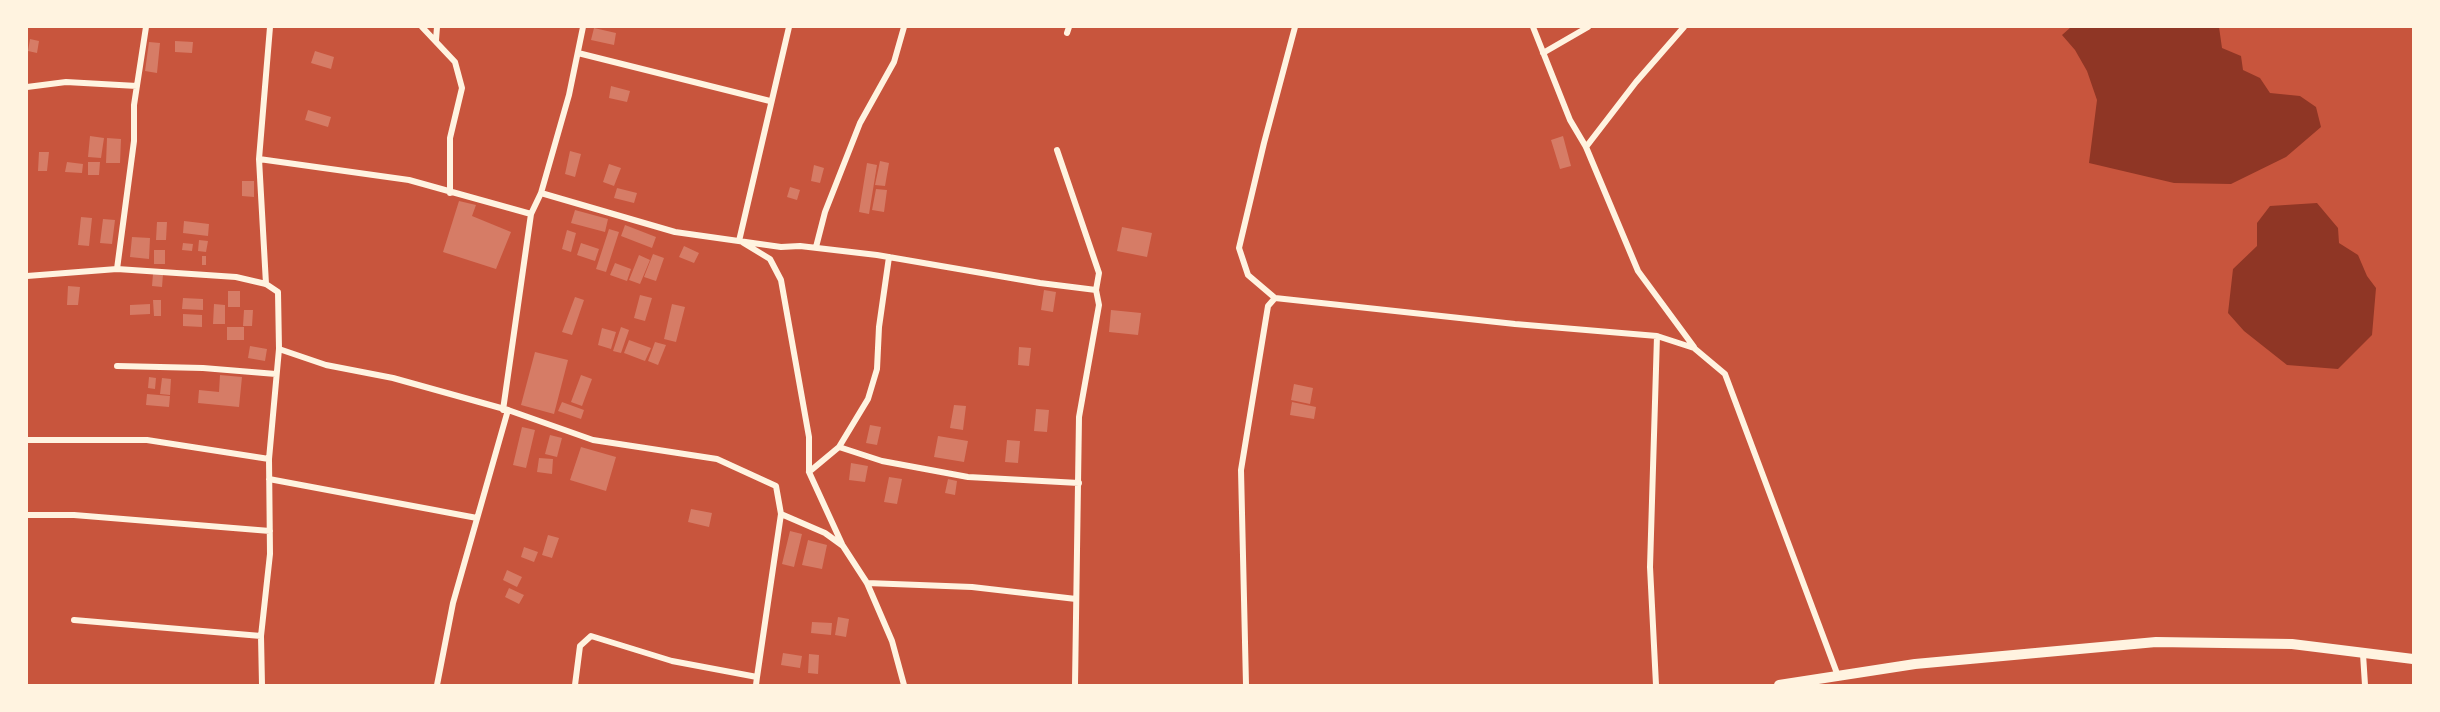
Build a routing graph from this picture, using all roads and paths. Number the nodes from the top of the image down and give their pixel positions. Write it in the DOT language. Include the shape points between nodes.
graph roads {
  1 [pos="146,27"];
  2 [pos="270,27"];
  3 [pos="422,27"];
  4 [pos="437,27"];
  5 [pos="583,27"];
  6 [pos="789,27"];
  7 [pos="904,27"];
  8 [pos="1295,27"];
  9 [pos="1533,27"];
  10 [pos="1588,27"];
  11 [pos="1684,27"];
  12 [pos="436,40"];
  13 [pos="578,53"];
  14 [pos="1543,53"];
  15 [pos="136,86"];
  16 [pos="27,87"];
  17 [pos="771,101"];
  18 [pos="1586,147"];
  19 [pos="1058,150"];
  20 [pos="259,159"];
  21 [pos="450,193"];
  22 [pos="541,193"];
  23 [pos="531,213"];
  24 [pos="739,241"];
  25 [pos="816,247"];
  26 [pos="889,257"];
  27 [pos="117,269"];
  28 [pos="27,276"];
  29 [pos="266,284"];
  30 [pos="1096,290"];
  31 [pos="1275,298"];
  32 [pos="1657,336"];
  33 [pos="1694,348"];
  34 [pos="279,349"];
  35 [pos="117,366"];
  36 [pos="276,374"];
  37 [pos="506,410"];
  38 [pos="27,440"];
  39 [pos="839,447"];
  40 [pos="269,459"];
  41 [pos="809,472"];
  42 [pos="269,479"];
  43 [pos="1079,483"];
  44 [pos="781,514"];
  45 [pos="27,515"];
  46 [pos="477,518"];
  47 [pos="270,531"];
  48 [pos="843,546"];
  49 [pos="867,583"];
  50 [pos="1076,599"];
  51 [pos="74,620"];
  52 [pos="261,636"];
  53 [pos="2364,654"];
  54 [pos="2413,659"];
  55 [pos="1838,676"];
  56 [pos="758,677"];
  57 [pos="262,685"];
  58 [pos="437,685"];
  59 [pos="575,685"];
  60 [pos="756,685"];
  61 [pos="904,685"];
  62 [pos="1075,685"];
  63 [pos="1246,685"];
  64 [pos="1656,685"];
  65 [pos="1779,685"];
  66 [pos="2365,685"];
  1 -- 15 [label="street"];
  2 -- 20 [label="street"];
  3 -- 12 [label="street"];
  4 -- 12 [label="street"];
  5 -- 13 [label="street"];
  6 -- 17 [label="street"];
  7 -- 25 [label="street" via="894,62 860,123 825,212"];
  8 -- 31 [label="street" via="1239,248 1248,275"];
  9 -- 14 [label="street"];
  10 -- 14 [label="street"];
  11 -- 18 [label="street"];
  12 -- 21 [label="street" via="455,62 462,88 450,138"];
  13 -- 17 [label="street"];
  13 -- 22 [label="street"];
  14 -- 18 [label="street" via="1570,120"];
  15 -- 16 [label="street" via="66,82"];
  15 -- 27 [label="street" via="134,141"];
  17 -- 24 [label="street"];
  18 -- 33 [label="street" via="1638,272"];
  19 -- 30 [label="street" via="1099,273"];
  20 -- 21 [label="street" via="409,180"];
  20 -- 29 [label="street"];
  21 -- 23 [label="street"];
  22 -- 23 [label="street"];
  22 -- 24 [label="street" via="675,232"];
  23 -- 37 [label="street"];
  24 -- 25 [label="street"];
  24 -- 41 [label="street" via="770,259 781,280 809,437"];
  25 -- 26 [label="street"];
  26 -- 30 [label="street"];
  26 -- 39 [label="street" via="877,369 864,407"];
  27 -- 28 [label="street"];
  27 -- 29 [label="street" via="236,277"];
  29 -- 34 [label="street" via="278,292"];
  30 -- 43 [label="street" via="1100,305 1079,417"];
  31 -- 32 [label="street"];
  31 -- 63 [label="street" via="1268,306 1241,470"];
  32 -- 33 [label="street"];
  32 -- 64 [label="street" via="1650,567"];
  33 -- 55 [label="street" via="1725,374"];
  34 -- 36 [label="street"];
  34 -- 37 [label="street" via="326,365 393,378"];
  35 -- 36 [label="street"];
  36 -- 40 [label="street"];
  37 -- 44 [label="street" via="600,441 726,463 776,486"];
  37 -- 46 [label="street"];
  38 -- 40 [label="street" via="147,440"];
  39 -- 41 [label="street"];
  39 -- 43 [label="street" via="882,461 968,477"];
  40 -- 42 [label="street"];
  41 -- 48 [label="street"];
  42 -- 46 [label="street"];
  42 -- 47 [label="street"];
  43 -- 50 [label="street"];
  44 -- 48 [label="street" via="825,533"];
  44 -- 56 [label="street"];
  45 -- 47 [label="street" via="74,515"];
  46 -- 58 [label="street" via="453,603"];
  47 -- 52 [label="street"];
  48 -- 49 [label="street"];
  49 -- 50 [label="street" via="972,587"];
  49 -- 61 [label="street" via="892,641"];
  50 -- 62 [label="street"];
  51 -- 52 [label="street"];
  52 -- 57 [label="street"];
  53 -- 54 [label="street"];
  53 -- 55 [label="street" via="2292,644 2156,642 1915,664"];
  53 -- 66 [label="street"];
  55 -- 65 [label="street"];
  56 -- 59 [label="street" via="672,661 591,636 580,646"];
  56 -- 60 [label="street"];
}
